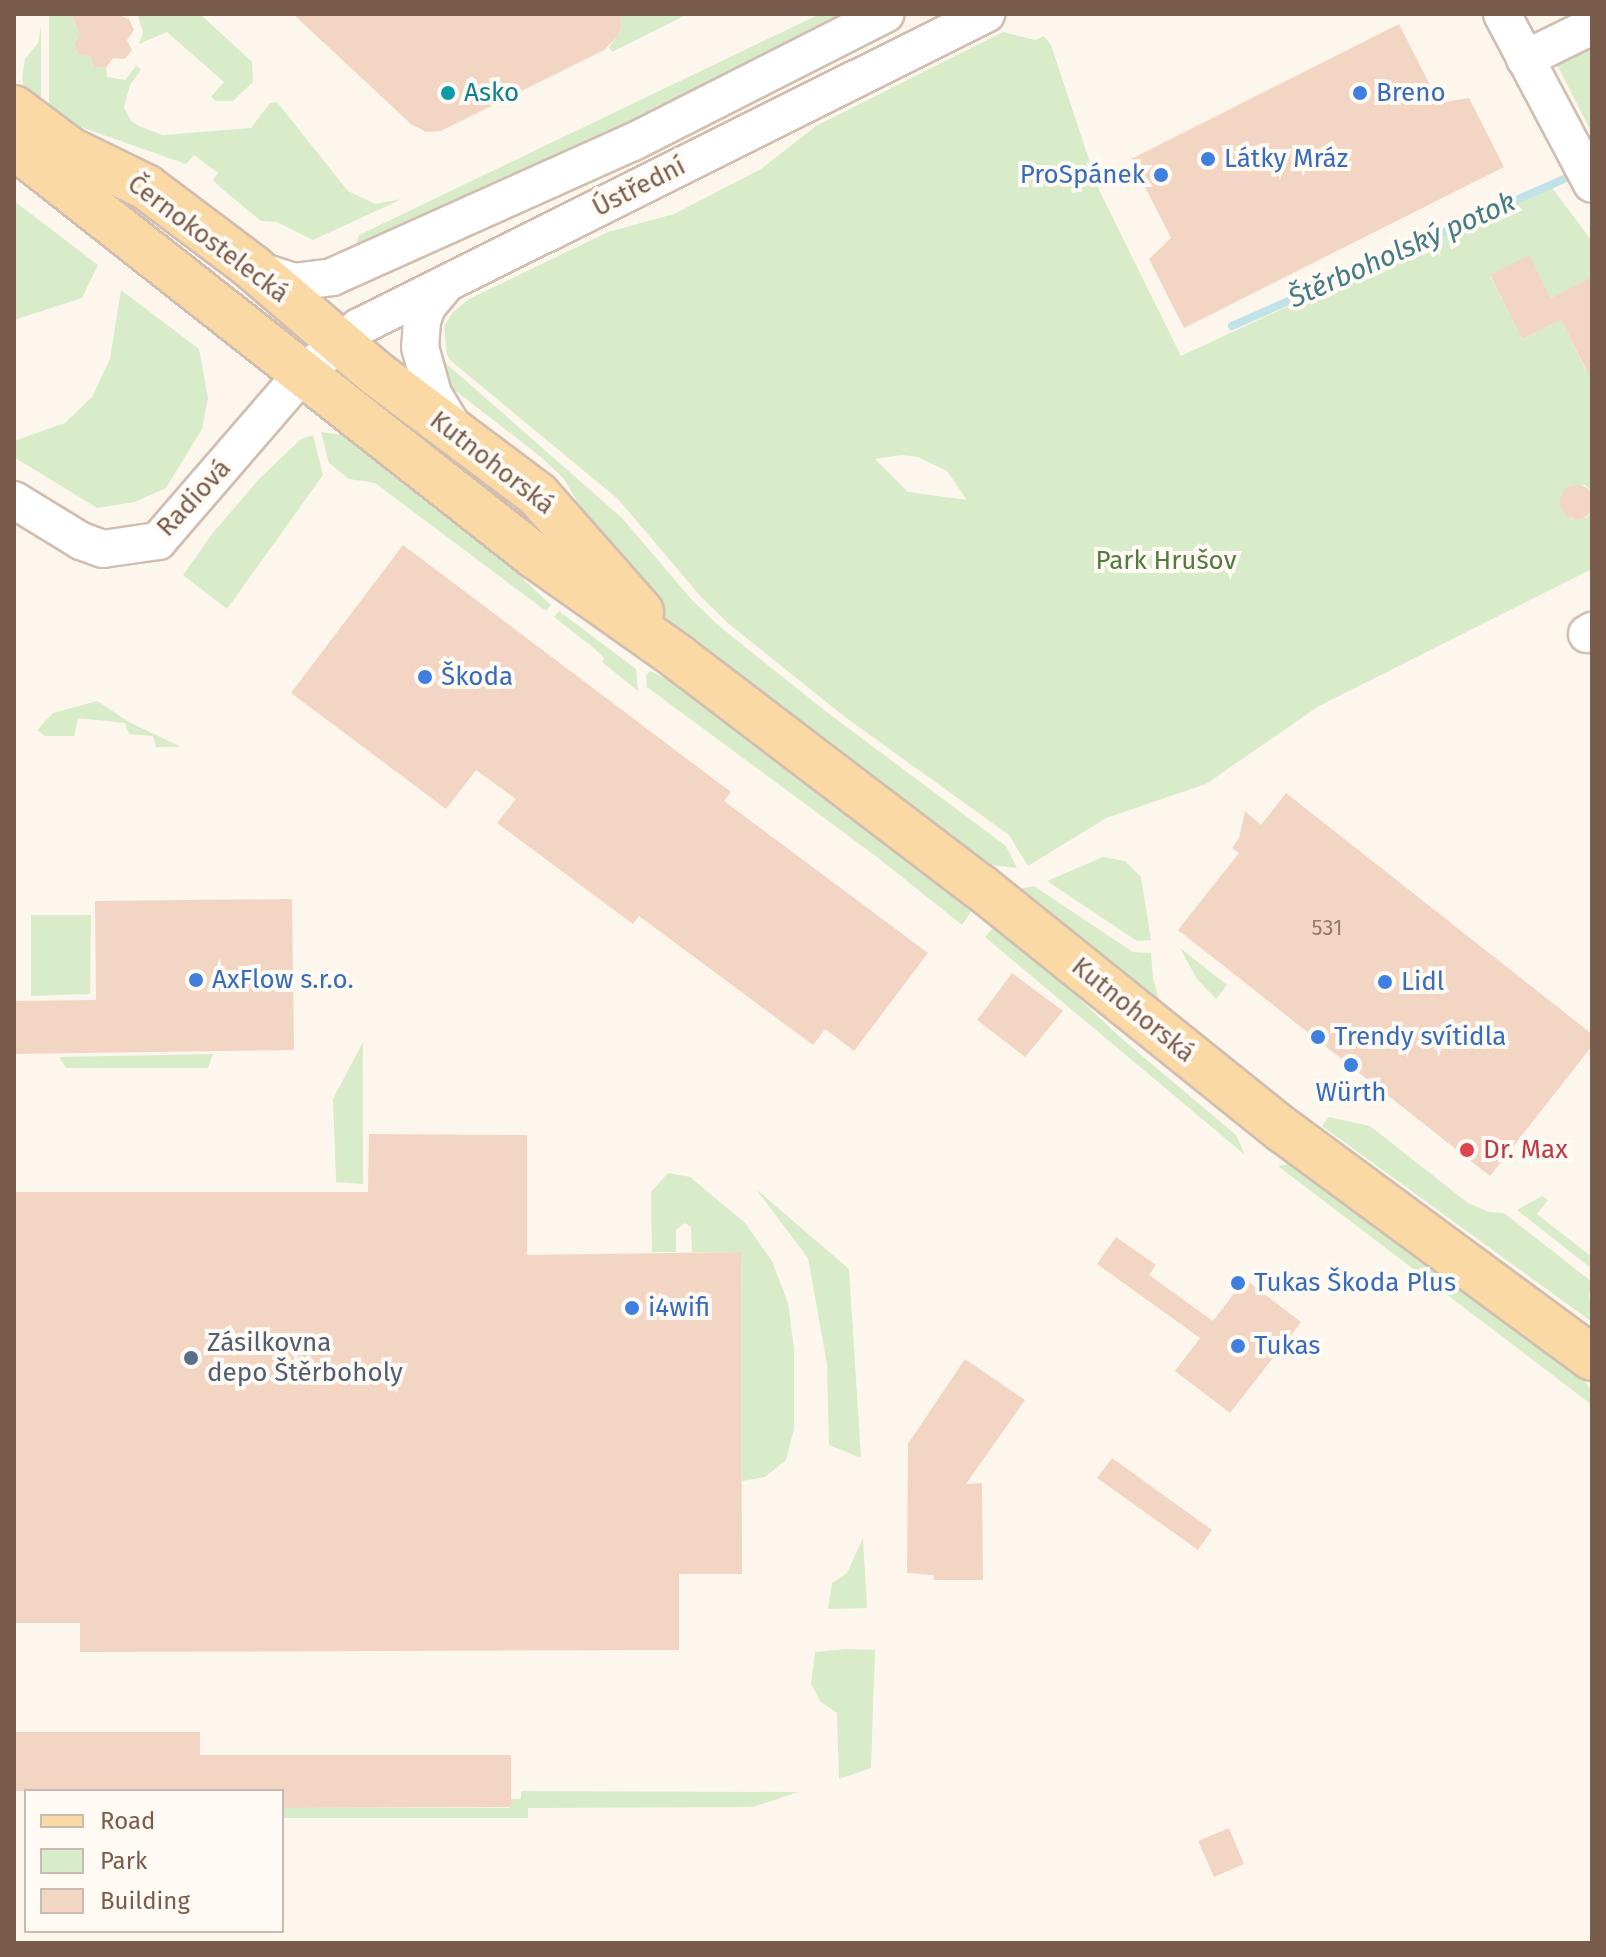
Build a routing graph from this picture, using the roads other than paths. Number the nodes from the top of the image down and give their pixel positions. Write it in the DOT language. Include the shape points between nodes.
graph roads {
  1 [pos="885,14"];
  2 [pos="986,14"];
  3 [pos="1502,14"];
  4 [pos="1592,26"];
  5 [pos="1525,59"];
  6 [pos="14,108"];
  7 [pos="14,146"];
  8 [pos="1592,184"];
  9 [pos="252,267"];
  10 [pos="354,267"];
  11 [pos="447,283"];
  12 [pos="329,332"];
  13 [pos="302,374"];
  14 [pos="457,434"];
  15 [pos="14,500"];
  16 [pos="678,657"];
  17 [pos="1592,1358"];
  1 -- 10 [label="street, Ústřední" via="633,142"];
  2 -- 11 [label="street, Ústřední"];
  3 -- 5 [label="street"];
  4 -- 5 [label="street"];
  5 -- 8 [label="street"];
  6 -- 9 [label="main road, Černokostelecká" via="70,150 146,187"];
  7 -- 13 [label="main road, Černokostelecká"];
  9 -- 10 [label="street" via="268,277 303,282"];
  9 -- 12 [label="main road, Černokostelecká"];
  10 -- 12 [label="street, Ústřední" via="333,293"];
  11 -- 12 [label="street, Ústřední"];
  11 -- 14 [label="street" via="427,307 420,347 433,394"];
  12 -- 13 [label="street"];
  12 -- 14 [label="main road, Kutnohorská"];
  13 -- 15 [label="street, Radiová" via="158,541 103,549"];
  13 -- 16 [label="main road, Kutnohorská" via="535,556"];
  14 -- 16 [label="main road, Kutnohorská" via="538,495"];
  16 -- 17 [label="main road, Kutnohorská" via="979,886 1283,1130"];
}
